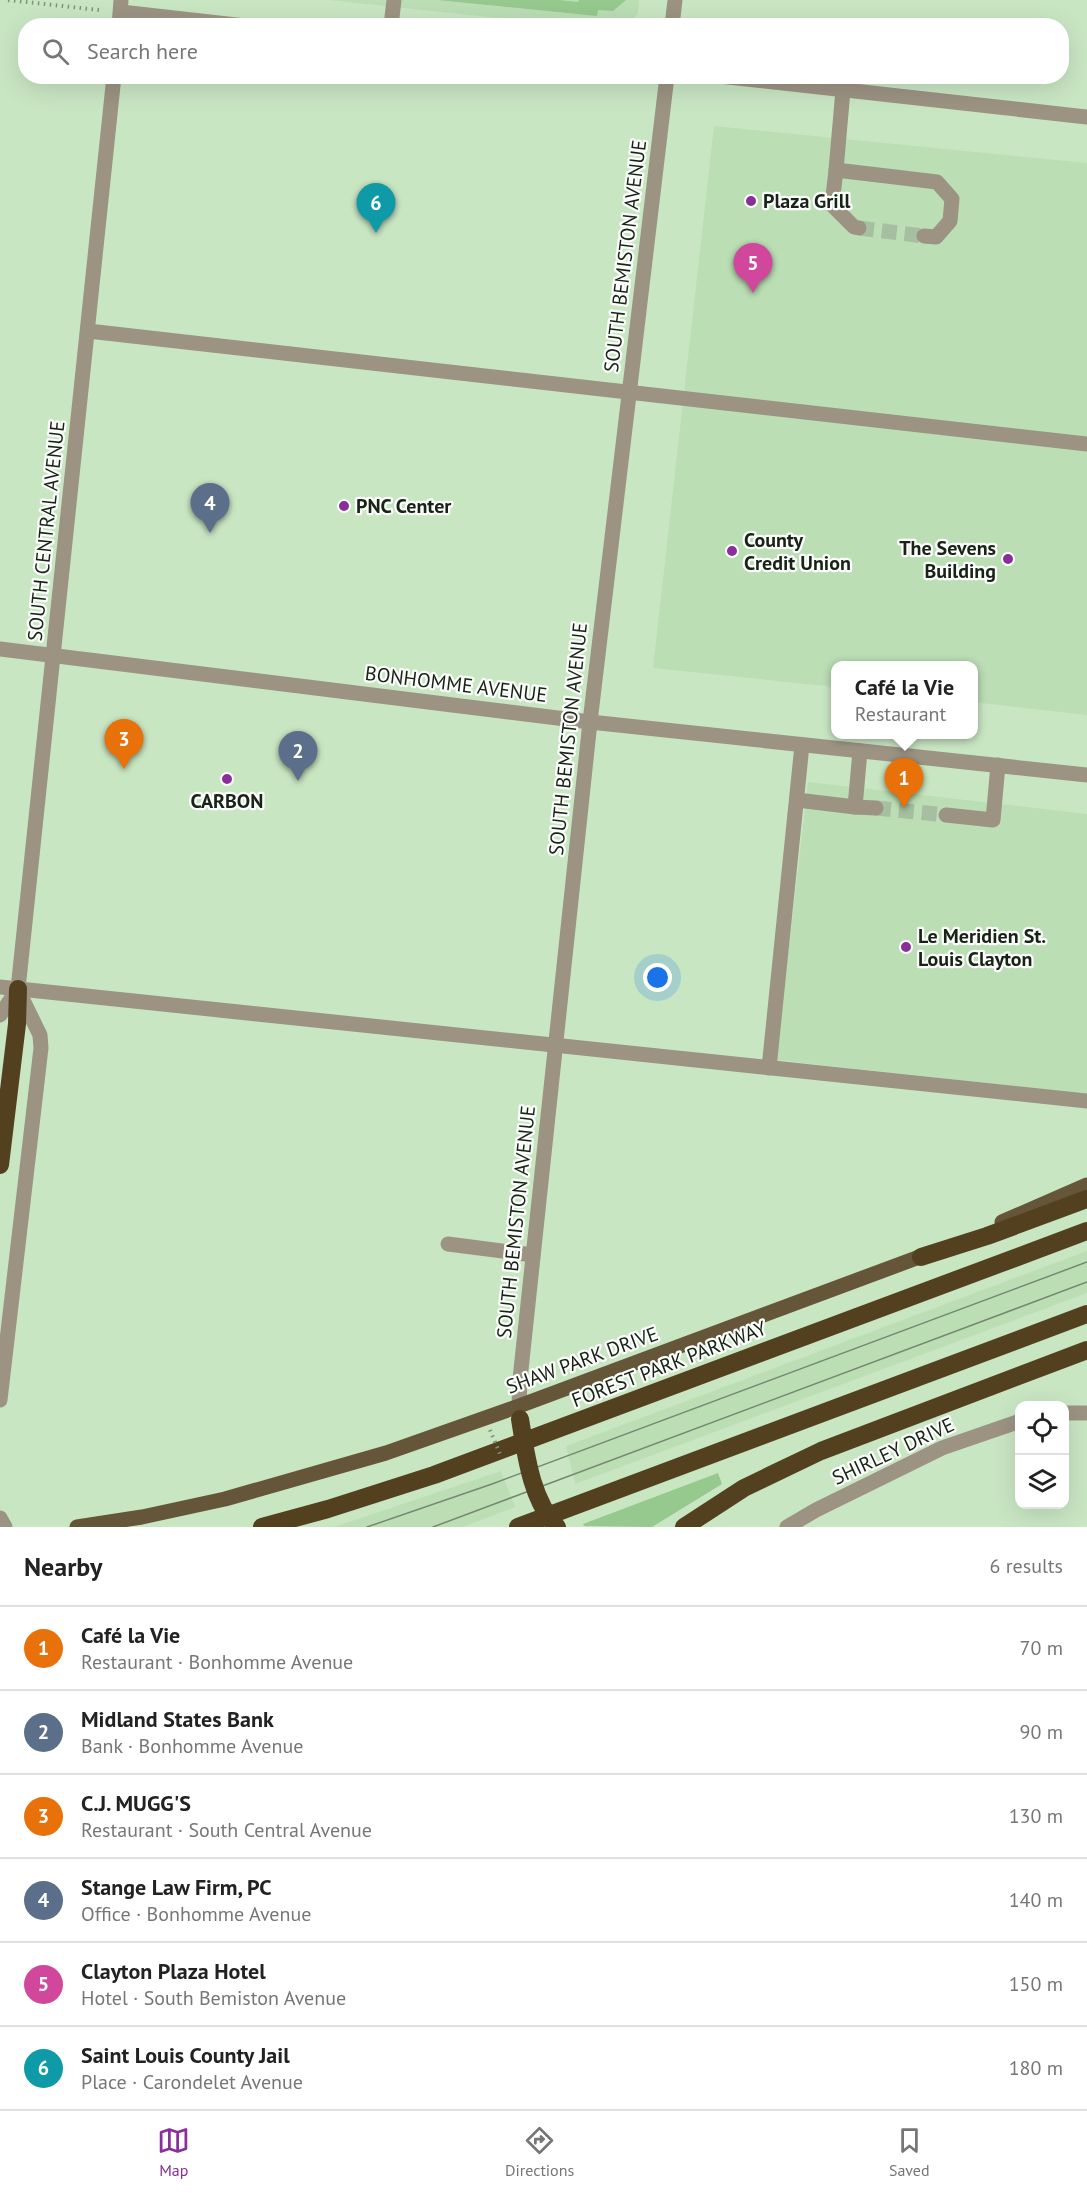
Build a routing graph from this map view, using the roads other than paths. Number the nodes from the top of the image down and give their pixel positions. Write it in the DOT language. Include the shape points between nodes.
graph roads {
  1 [pos="394,0"];
  2 [pos="675,0"];
  3 [pos="120,12"];
  4 [pos="174,18"];
  5 [pos="392,18"];
  6 [pos="673,18"];
  7 [pos="113,84"];
  8 [pos="666,84"];
  9 [pos="790,84"];
  10 [pos="843,90"];
  11 [pos="1087,117"];
  12 [pos="836,170"];
  13 [pos="859,228"];
  14 [pos="924,236"];
  15 [pos="87,331"];
  16 [pos="629,393"];
  17 [pos="1087,444"];
  18 [pos="0,649"];
  19 [pos="54,654"];
  20 [pos="591,722"];
  21 [pos="802,745"];
  22 [pos="860,751"];
  23 [pos="998,765"];
  24 [pos="1087,774"];
  25 [pos="796,800"];
  26 [pos="855,807"];
  27 [pos="876,808"];
  28 [pos="946,815"];
  29 [pos="9,988"];
  30 [pos="0,1015"];
  31 [pos="556,1045"];
  32 [pos="769,1068"];
  33 [pos="1087,1101"];
  34 [pos="0,1165"];
  35 [pos="1087,1185"];
  36 [pos="1087,1199"];
  37 [pos="1087,1231"];
  38 [pos="448,1244"];
  39 [pos="533,1255"];
  40 [pos="921,1257"];
  41 [pos="1087,1314"];
  42 [pos="1087,1350"];
  43 [pos="0,1400"];
  44 [pos="520,1413"];
  45 [pos="1069,1413"];
  46 [pos="1087,1413"];
  47 [pos="1015,1423"];
  48 [pos="0,1518"];
  49 [pos="5,1527"];
  50 [pos="77,1527"];
  51 [pos="262,1527"];
  52 [pos="518,1527"];
  53 [pos="556,1527"];
  54 [pos="684,1527"];
  55 [pos="788,1527"];
  1 -- 5 [label="street"];
  2 -- 6 [label="street"];
  3 -- 4 [label="street"];
  7 -- 15 [label="street, SOUTH CENTRAL AVENUE"];
  8 -- 16 [label="street, SOUTH BEMISTON AVENUE"];
  9 -- 10 [label="street"];
  10 -- 11 [label="street"];
  10 -- 12 [label="street"];
  12 -- 13 [label="street" via="832,205"];
  12 -- 14 [label="street" via="937,182 952,199 950,221 936,237"];
  15 -- 16 [label="street"];
  15 -- 19 [label="street, SOUTH CENTRAL AVENUE"];
  16 -- 17 [label="street"];
  16 -- 20 [label="street, SOUTH BEMISTON AVENUE"];
  18 -- 19 [label="street, BONHOMME AVENUE"];
  19 -- 20 [label="street, BONHOMME AVENUE"];
  19 -- 29 [label="street, SOUTH CENTRAL AVENUE"];
  20 -- 21 [label="street, BONHOMME AVENUE"];
  20 -- 31 [label="street, SOUTH BEMISTON AVENUE"];
  21 -- 22 [label="street, BONHOMME AVENUE"];
  21 -- 25 [label="street"];
  22 -- 23 [label="street, BONHOMME AVENUE"];
  22 -- 26 [label="street"];
  23 -- 24 [label="street, BONHOMME AVENUE"];
  23 -- 28 [label="street" via="992,828"];
  25 -- 26 [label="street"];
  25 -- 32 [label="street"];
  26 -- 27 [label="street"];
  29 -- 30 [label="street, SOUTH CENTRAL AVENUE"];
  29 -- 31 [label="street"];
  29 -- 34 [label="highway" via="17,1024"];
  29 -- 43 [label="street" via="40,1035 41,1048"];
  31 -- 32 [label="street"];
  31 -- 39 [label="street, SOUTH BEMISTON AVENUE"];
  32 -- 33 [label="street"];
  35 -- 40 [label="main road, SHAW PARK DRIVE"];
  36 -- 40 [label="highway"];
  37 -- 51 [label="highway, FOREST PARK PARKWAY" via="434,1476"];
  38 -- 39 [label="street"];
  39 -- 44 [label="street, SOUTH BEMISTON AVENUE"];
  40 -- 44 [label="main road, SHAW PARK DRIVE"];
  41 -- 52 [label="highway"];
  42 -- 54 [label="highway" via="821,1451 744,1488"];
  44 -- 50 [label="main road, SHAW PARK DRIVE" via="236,1496"];
  44 -- 53 [label="highway, bridge" via="534,1484"];
  45 -- 46 [label="street"];
  47 -- 55 [label="street, SHIRLEY DRIVE" via="942,1448"];
  48 -- 49 [label="street"];
}
